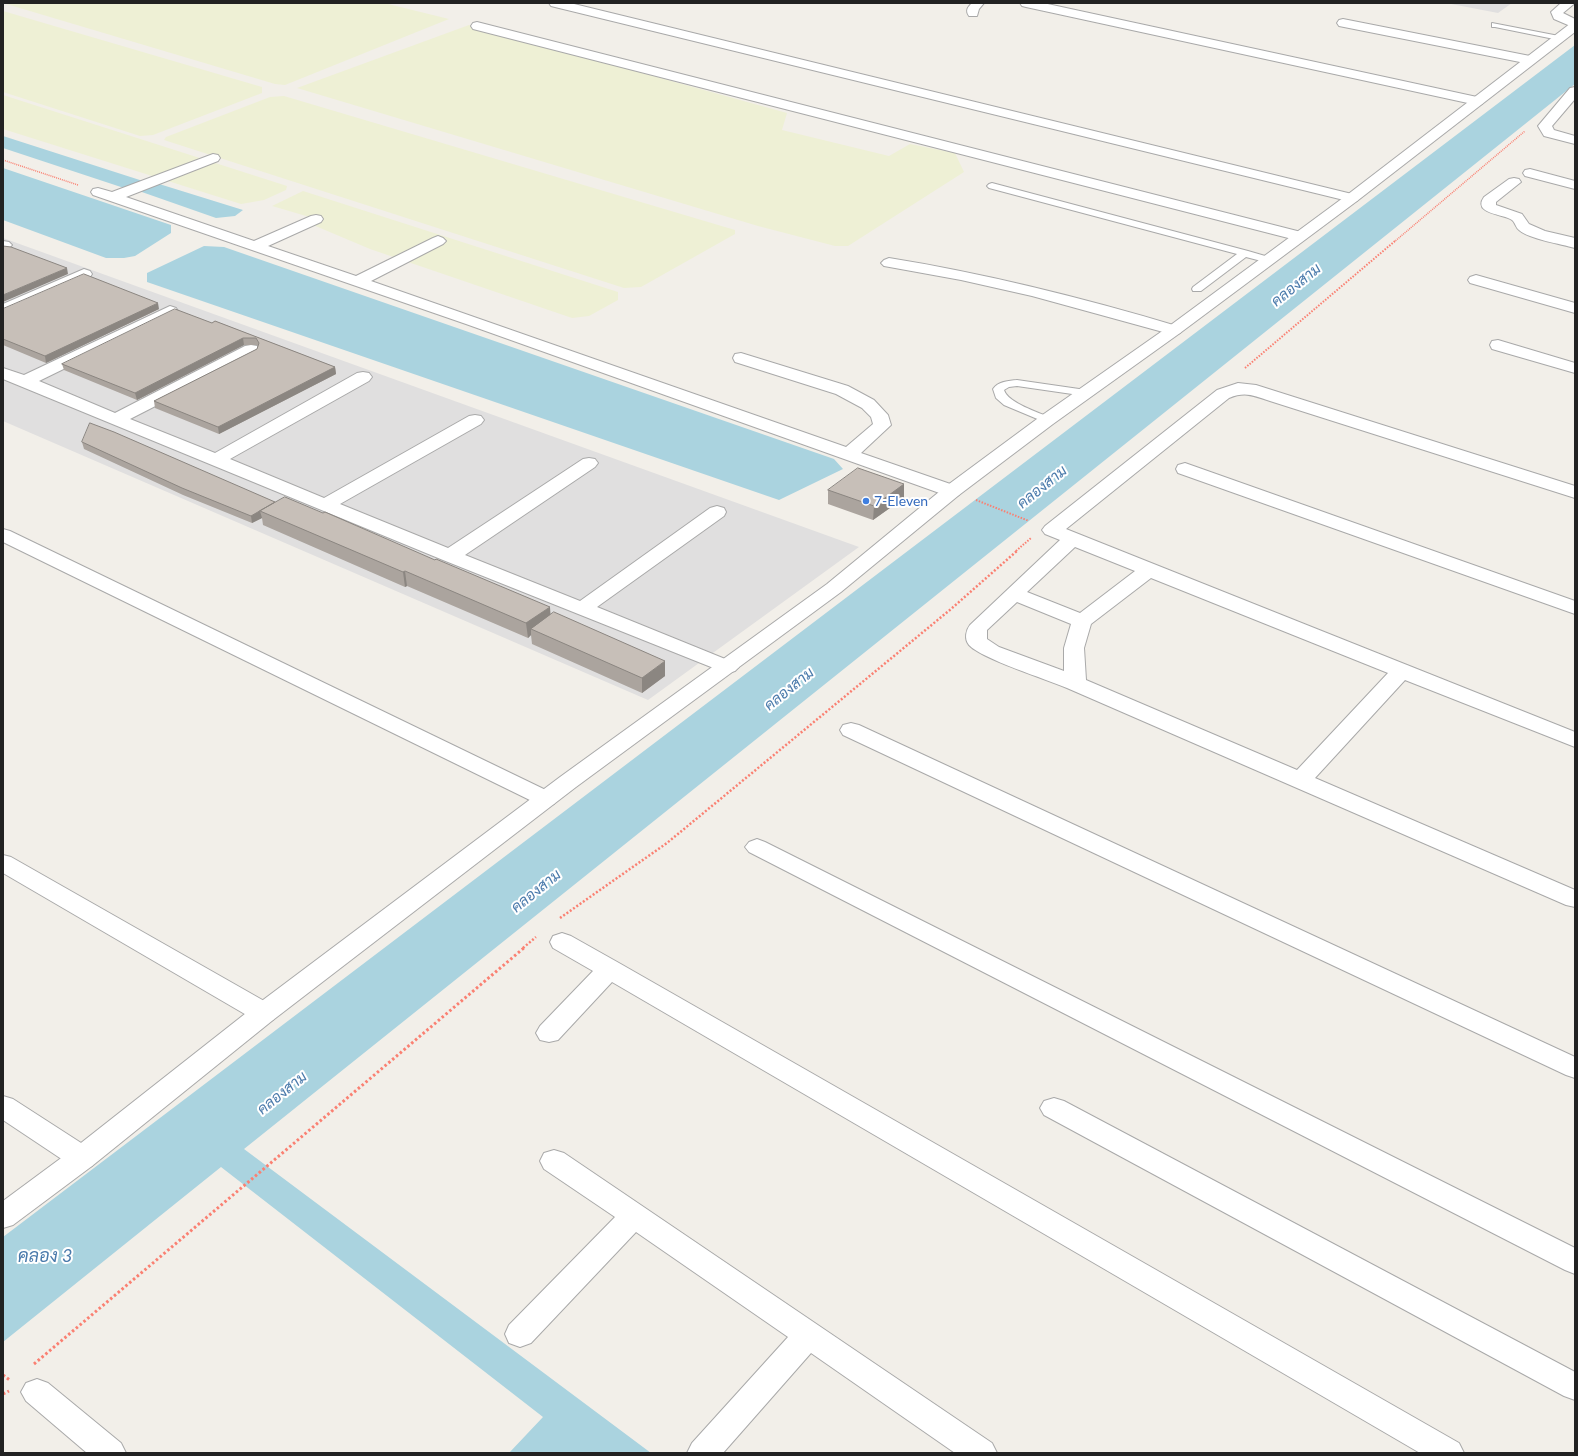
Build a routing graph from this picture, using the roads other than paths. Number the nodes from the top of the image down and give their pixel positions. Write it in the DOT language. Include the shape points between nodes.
graph roads {
  1 [pos="555,3"];
  2 [pos="1026,3"];
  3 [pos="1568,3"];
  4 [pos="1343,23"];
  5 [pos="1494,25"];
  6 [pos="477,26"];
  7 [pos="1570,29"];
  8 [pos="1530,60"];
  9 [pos="1575,91"];
  10 [pos="1477,100"];
  11 [pos="1570,139"];
  12 [pos="213,158"];
  13 [pos="1530,173"];
  14 [pos="1514,182"];
  15 [pos="1575,185"];
  16 [pos="992,186"];
  17 [pos="1352,198"];
  18 [pos="316,219"];
  19 [pos="1300,236"];
  20 [pos="438,241"];
  21 [pos="1575,244"];
  22 [pos="254,246"];
  23 [pos="1245,253"];
  24 [pos="1269,260"];
  25 [pos="889,263"];
  26 [pos="84,274"];
  27 [pos="1476,280"];
  28 [pos="356,282"];
  29 [pos="1197,289"];
  30 [pos="1575,308"];
  31 [pos="3,310"];
  32 [pos="170,311"];
  33 [pos="1174,330"];
  34 [pos="1498,345"];
  35 [pos="251,350"];
  36 [pos="741,358"];
  37 [pos="1575,368"];
  38 [pos="3,373"];
  39 [pos="363,377"];
  40 [pos="24,382"];
  41 [pos="1086,393"];
  42 [pos="116,419"];
  43 [pos="475,420"];
  44 [pos="1047,420"];
  45 [pos="848,455"];
  46 [pos="216,460"];
  47 [pos="589,463"];
  48 [pos="1185,469"];
  49 [pos="952,491"];
  50 [pos="1575,492"];
  51 [pos="325,505"];
  52 [pos="717,512"];
  53 [pos="3,535"];
  54 [pos="1072,538"];
  55 [pos="450,556"];
  56 [pos="1149,570"];
  57 [pos="1013,594"];
  58 [pos="583,608"];
  59 [pos="1575,608"];
  60 [pos="1082,621"];
  61 [pos="728,667"];
  62 [pos="1402,671"];
  63 [pos="1075,683"];
  64 [pos="852,730"];
  65 [pos="1575,740"];
  66 [pos="1300,781"];
  67 [pos="546,799"];
  68 [pos="758,847"];
  69 [pos="3,863"];
  70 [pos="1575,899"];
  71 [pos="553,931"];
  72 [pos="610,969"];
  73 [pos="264,1014"];
  74 [pos="549,1033"];
  75 [pos="1575,1068"];
  76 [pos="3,1106"];
  77 [pos="1054,1108"];
  78 [pos="82,1158"];
  79 [pos="554,1161"];
  80 [pos="634,1216"];
  81 [pos="3,1217"];
  82 [pos="1575,1262"];
  83 [pos="520,1334"];
  84 [pos="809,1335"];
  85 [pos="28,1383"];
  86 [pos="1575,1387"];
  87 [pos="110,1453"];
  88 [pos="703,1453"];
  89 [pos="981,1453"];
  90 [pos="1448,1453"];
  1 -- 17 [label="street"];
  2 -- 10 [label="street"];
  3 -- 7 [label="street" via="1557,12"];
  4 -- 8 [label="street"];
  5 -- 7 [label="lane"];
  6 -- 19 [label="street"];
  7 -- 8 [label="street"];
  8 -- 10 [label="street"];
  9 -- 11 [label="street" via="1545,126 1550,132"];
  10 -- 17 [label="street"];
  12 -- 22 [label="street" via="105,194"];
  13 -- 15 [label="street"];
  14 -- 21 [label="street" via="1489,200 1491,208 1517,217 1524,227 1540,234"];
  16 -- 23 [label="lane"];
  17 -- 19 [label="street"];
  18 -- 22 [label="street"];
  19 -- 24 [label="street"];
  20 -- 28 [label="street"];
  22 -- 28 [label="street"];
  23 -- 24 [label="lane"];
  23 -- 29 [label="lane"];
  24 -- 33 [label="street"];
  25 -- 33 [label="street" via="1011,286 1107,309"];
  26 -- 31 [label="street"];
  27 -- 30 [label="street"];
  28 -- 45 [label="street"];
  32 -- 40 [label="street"];
  33 -- 41 [label="street"];
  34 -- 37 [label="street"];
  35 -- 42 [label="street"];
  36 -- 45 [label="street" via="842,390 868,404 879,415 882,425"];
  38 -- 40 [label="street"];
  39 -- 46 [label="street"];
  40 -- 42 [label="street"];
  41 -- 44 [label="street"];
  41 -- 44 [label="lane" via="1017,383 1006,384 998,389 1000,396 1008,403"];
  42 -- 46 [label="street"];
  43 -- 51 [label="street"];
  44 -- 49 [label="street"];
  45 -- 49 [label="street"];
  46 -- 51 [label="street"];
  47 -- 55 [label="street"];
  48 -- 59 [label="street"];
  49 -- 61 [label="street" via="834,588"];
  50 -- 54 [label="street" via="1284,399 1238,388 1223,394 1052,530"];
  51 -- 55 [label="street"];
  52 -- 58 [label="street"];
  53 -- 67 [label="street"];
  54 -- 56 [label="street"];
  54 -- 57 [label="street"];
  55 -- 58 [label="street"];
  56 -- 60 [label="street"];
  56 -- 62 [label="street"];
  57 -- 60 [label="street"];
  57 -- 63 [label="street" via="977,629 977,641 992,651"];
  58 -- 61 [label="street"];
  60 -- 63 [label="street" via="1074,648"];
  61 -- 67 [label="street"];
  62 -- 65 [label="street"];
  62 -- 66 [label="street"];
  63 -- 66 [label="street"];
  64 -- 75 [label="street"];
  66 -- 70 [label="street"];
  67 -- 73 [label="street"];
  68 -- 82 [label="street"];
  69 -- 73 [label="street"];
  71 -- 72 [label="street"];
  72 -- 74 [label="street"];
  72 -- 90 [label="street"];
  73 -- 78 [label="street"];
  76 -- 78 [label="street"];
  77 -- 86 [label="street"];
  78 -- 81 [label="street"];
  79 -- 80 [label="street"];
  80 -- 83 [label="street"];
  80 -- 84 [label="street"];
  84 -- 88 [label="street"];
  84 -- 89 [label="street"];
  85 -- 87 [label="street"];
}
